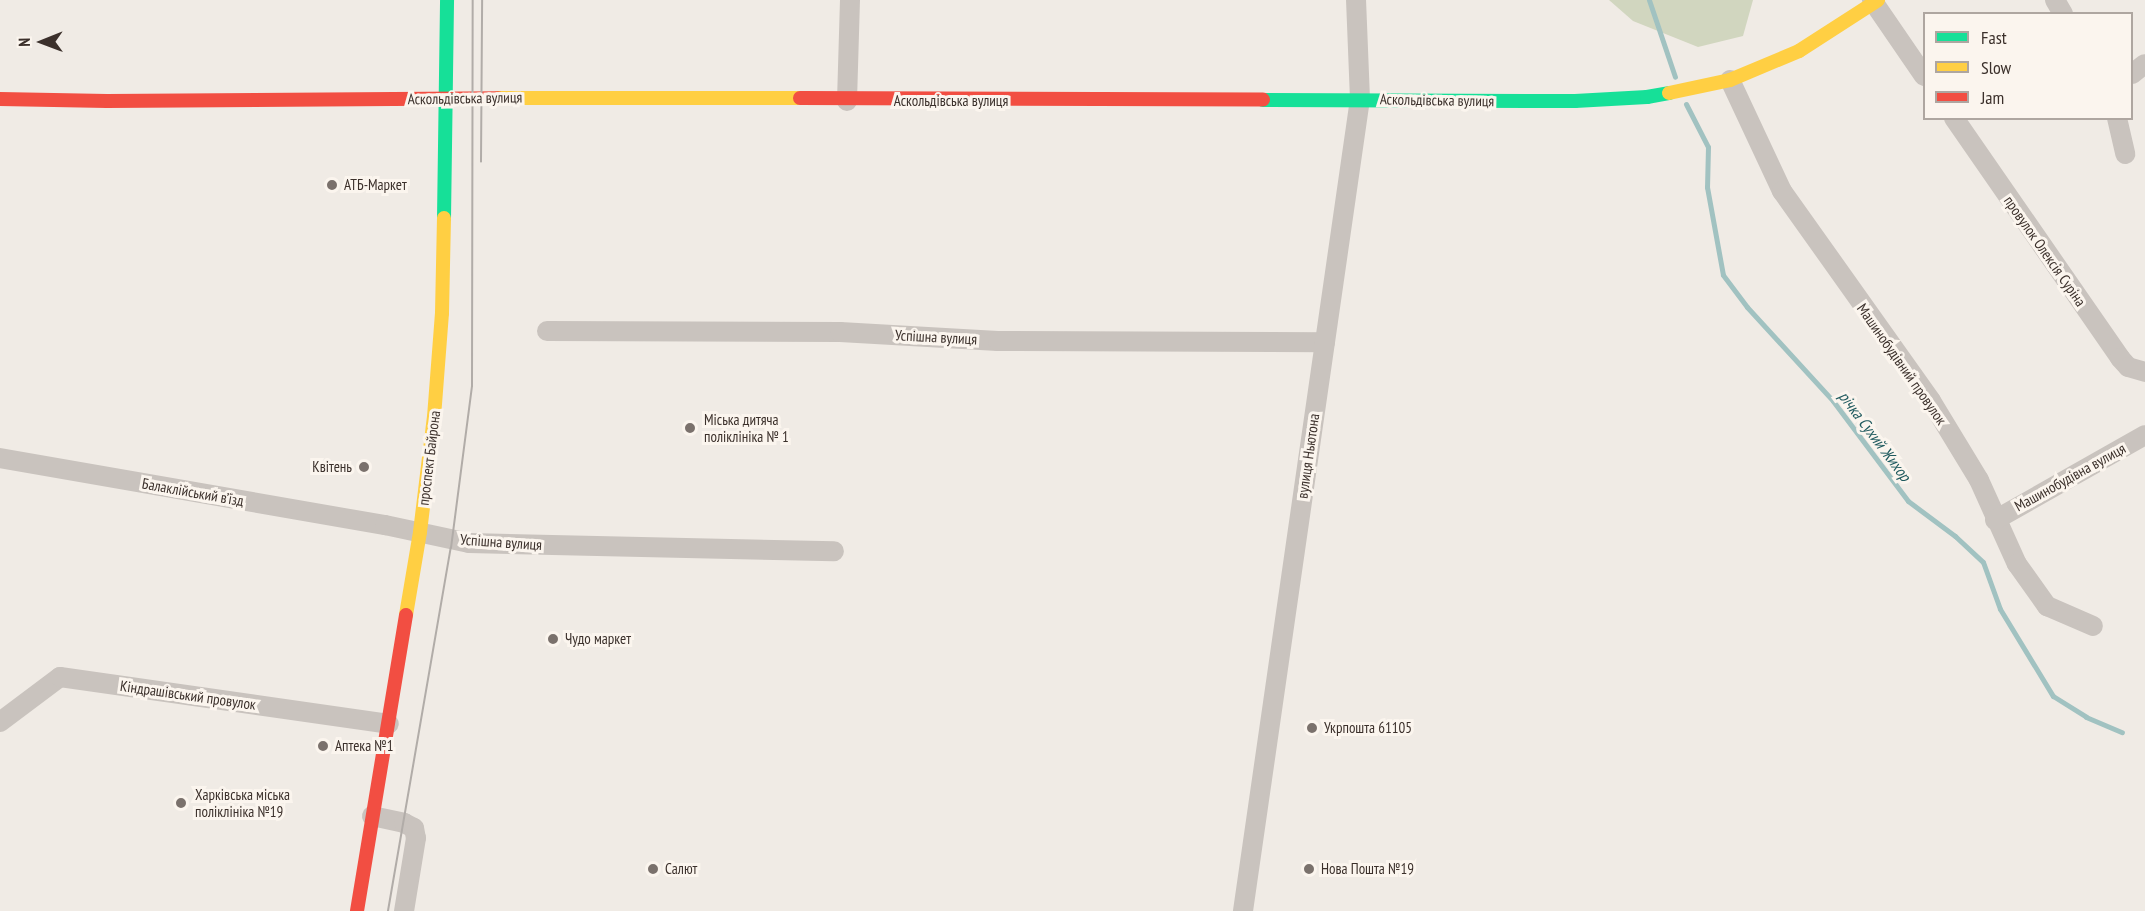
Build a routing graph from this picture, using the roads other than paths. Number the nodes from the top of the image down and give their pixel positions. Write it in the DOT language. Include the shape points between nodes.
graph roads {
  1 [pos="447,0"];
  2 [pos="850,0"];
  3 [pos="1356,0"];
  4 [pos="1875,1"];
  5 [pos="2145,64"];
  6 [pos="2133,73"];
  7 [pos="1923,74"];
  8 [pos="1730,80"];
  9 [pos="446,98"];
  10 [pos="0,99"];
  11 [pos="1360,99"];
  12 [pos="847,101"];
  13 [pos="1955,120"];
  14 [pos="2117,120"];
  15 [pos="2125,154"];
  16 [pos="547,331"];
  17 [pos="1325,342"];
  18 [pos="2145,372"];
  19 [pos="2145,435"];
  20 [pos="0,458"];
  21 [pos="1995,519"];
  22 [pos="386,525"];
  23 [pos="420,532"];
  24 [pos="834,551"];
  25 [pos="2093,626"];
  26 [pos="1,722"];
  27 [pos="389,724"];
  28 [pos="372,816"];
  29 [pos="357,911"];
  30 [pos="404,911"];
  31 [pos="1243,911"];
  1 -- 9 [label="street, проспект Байрона"];
  2 -- 12 [label="street"];
  3 -- 11 [label="street, вулиця Ньютона"];
  4 -- 7 [label="street"];
  4 -- 8 [label="street, Аскольдівська вулиця" via="1799,51"];
  5 -- 6 [label="street"];
  8 -- 11 [label="street, Аскольдівська вулиця" via="1647,97 1575,101"];
  8 -- 21 [label="street, Машинобудівний провулок" via="1782,191 1931,401 1979,480"];
  9 -- 10 [label="street, Аскольдівська вулиця"];
  9 -- 12 [label="street, Аскольдівська вулиця"];
  9 -- 23 [label="street, проспект Байрона" via="442,313 435,417"];
  11 -- 12 [label="street, Аскольдівська вулиця"];
  11 -- 17 [label="street, вулиця Ньютона"];
  13 -- 18 [label="street, провулок Олексія Суріна" via="2120,358 2128,367"];
  14 -- 15 [label="street"];
  16 -- 17 [label="street, Успішна вулиця" via="840,332 998,340"];
  17 -- 31 [label="street, вулиця Ньютона"];
  19 -- 21 [label="street, Машинобудівна вулиця"];
  20 -- 22 [label="street, Балаклійський в’їзд"];
  21 -- 25 [label="street, Машинобудівний провулок" via="2017,564 2048,606"];
  22 -- 23 [label="street, Успішна вулиця"];
  23 -- 24 [label="street, Успішна вулиця" via="469,543"];
  23 -- 27 [label="street, проспект Байрона"];
  26 -- 27 [label="street, Кіндрашівський провулок" via="60,676"];
  27 -- 28 [label="street, проспект Байрона"];
  28 -- 29 [label="street, проспект Байрона"];
  28 -- 30 [label="street" via="404,822 414,828 416,838"];
}
